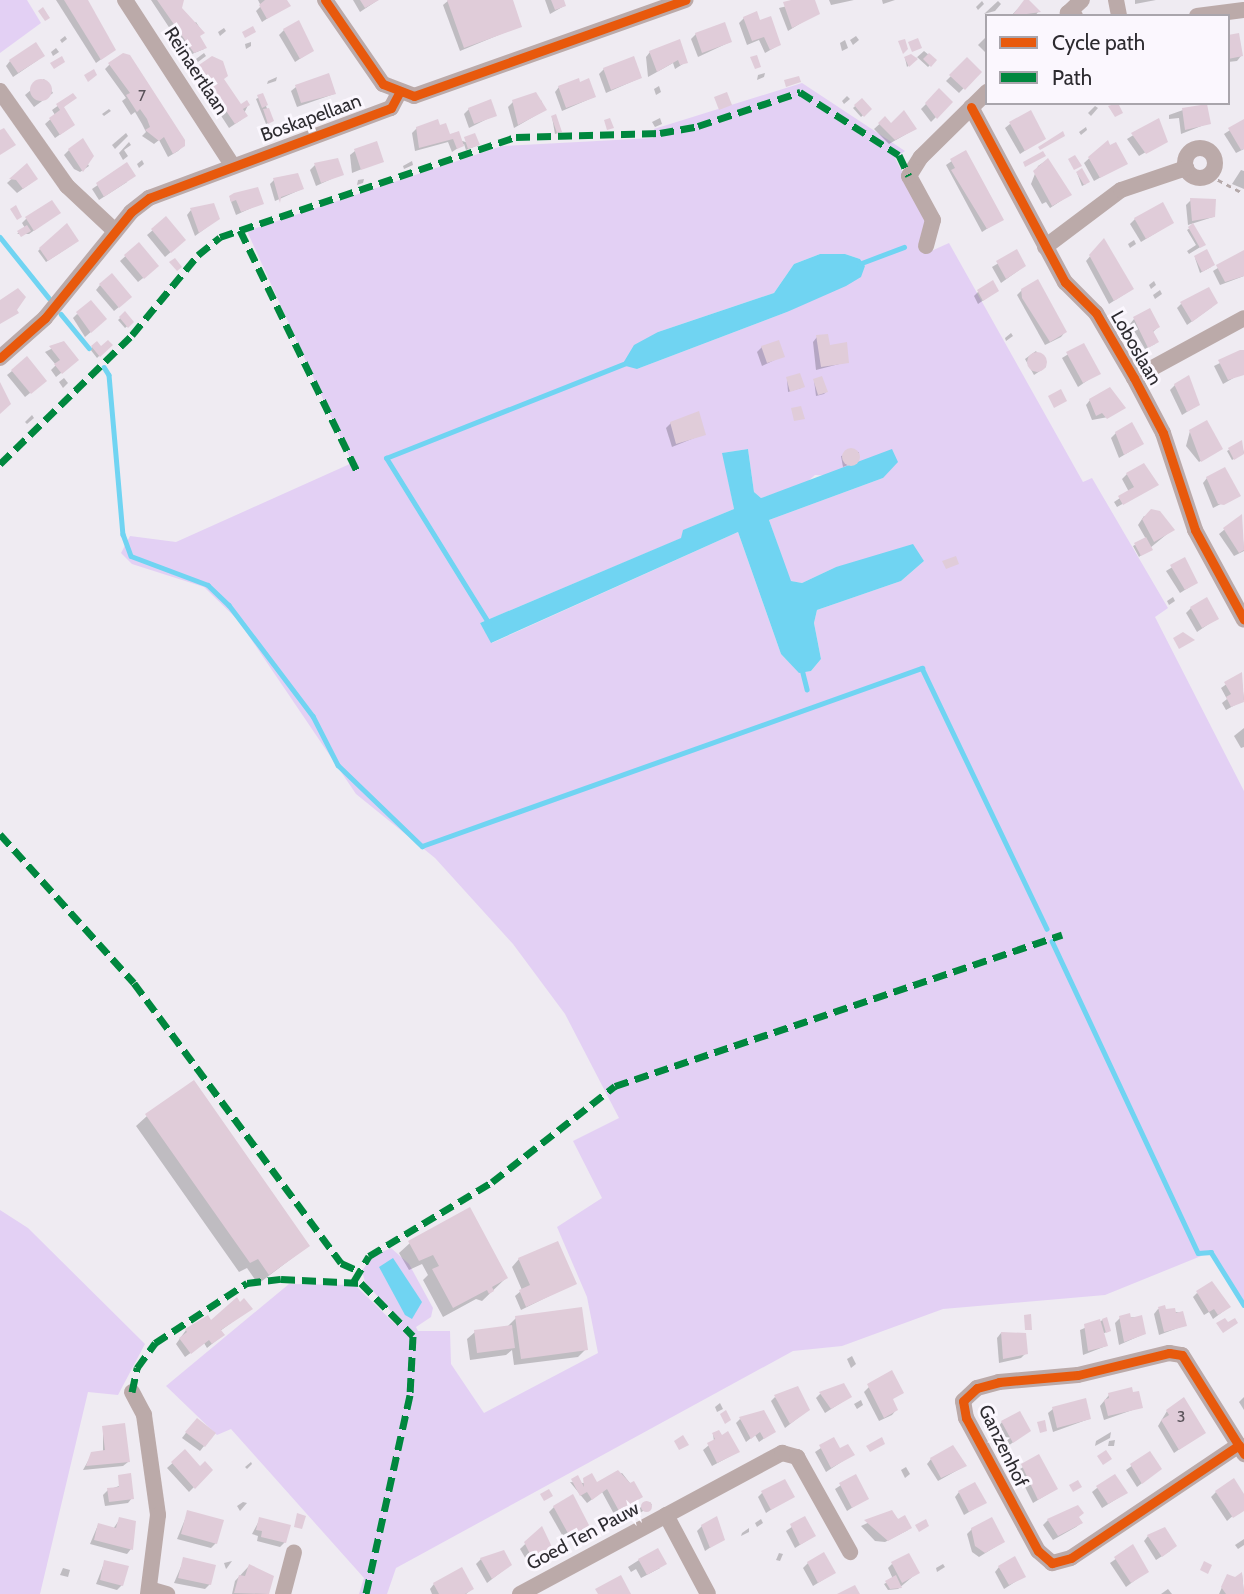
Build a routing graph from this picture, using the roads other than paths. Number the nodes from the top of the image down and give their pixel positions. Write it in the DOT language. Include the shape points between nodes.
graph roads {
  1 [pos="125,0"];
  2 [pos="326,0"];
  3 [pos="685,0"];
  4 [pos="1082,0"];
  5 [pos="1244,9"];
  6 [pos="1070,14"];
  7 [pos="1210,14"];
  8 [pos="0,91"];
  9 [pos="399,93"];
  10 [pos="985,94"];
  11 [pos="971,107"];
  12 [pos="232,165"];
  13 [pos="1186,168"];
  14 [pos="115,231"];
  15 [pos="926,246"];
  16 [pos="1045,247"];
  17 [pos="1244,318"];
  18 [pos="0,358"];
  19 [pos="1135,378"];
  20 [pos="1244,620"];
  21 [pos="132,1392"];
  22 [pos="1241,1449"];
  23 [pos="666,1515"];
  24 [pos="294,1552"];
  25 [pos="850,1552"];
  26 [pos="149,1592"];
  27 [pos="167,1594"];
  28 [pos="283,1594"];
  29 [pos="520,1594"];
  30 [pos="708,1594"];
  1 -- 12 [label="street, Reinaertlaan"];
  2 -- 9 [label="street" via="369,66"];
  3 -- 9 [label="street" via="427,94"];
  4 -- 6 [label="street"];
  5 -- 7 [label="street"];
  8 -- 14 [label="street" via="67,186"];
  9 -- 12 [label="street, Boskapellaan" via="391,108"];
  10 -- 11 [label="street"];
  11 -- 15 [label="street" via="920,157 909,176 933,220"];
  11 -- 16 [label="street, Loboslaan"];
  12 -- 14 [label="street, Boskapellaan" via="149,198"];
  13 -- 13 [label="street" via="1188,154 1203,148 1215,162 1209,175 1196,177"];
  13 -- 16 [label="street" via="1121,190"];
  14 -- 18 [label="street, Boskapellaan" via="45,318"];
  16 -- 19 [label="street, Loboslaan" via="1065,282 1096,313"];
  17 -- 19 [label="street, Loboslaan"];
  19 -- 20 [label="street, Loboslaan" via="1163,433 1195,530"];
  21 -- 26 [label="street" via="144,1415 158,1514"];
  22 -- 22 [label="street, Ganzenhof" via="1182,1355 1169,1353 1078,1375 999,1382 977,1388 963,1401 966,1418 1031,1539 1052,1563 1071,1558"];
  23 -- 25 [label="street, Goed Ten Pauw" via="782,1453 797,1457"];
  23 -- 29 [label="street, Goed Ten Pauw"];
  23 -- 30 [label="street, Goed Ten Pauw"];
  24 -- 28 [label="street"];
  26 -- 27 [label="street"];
}
